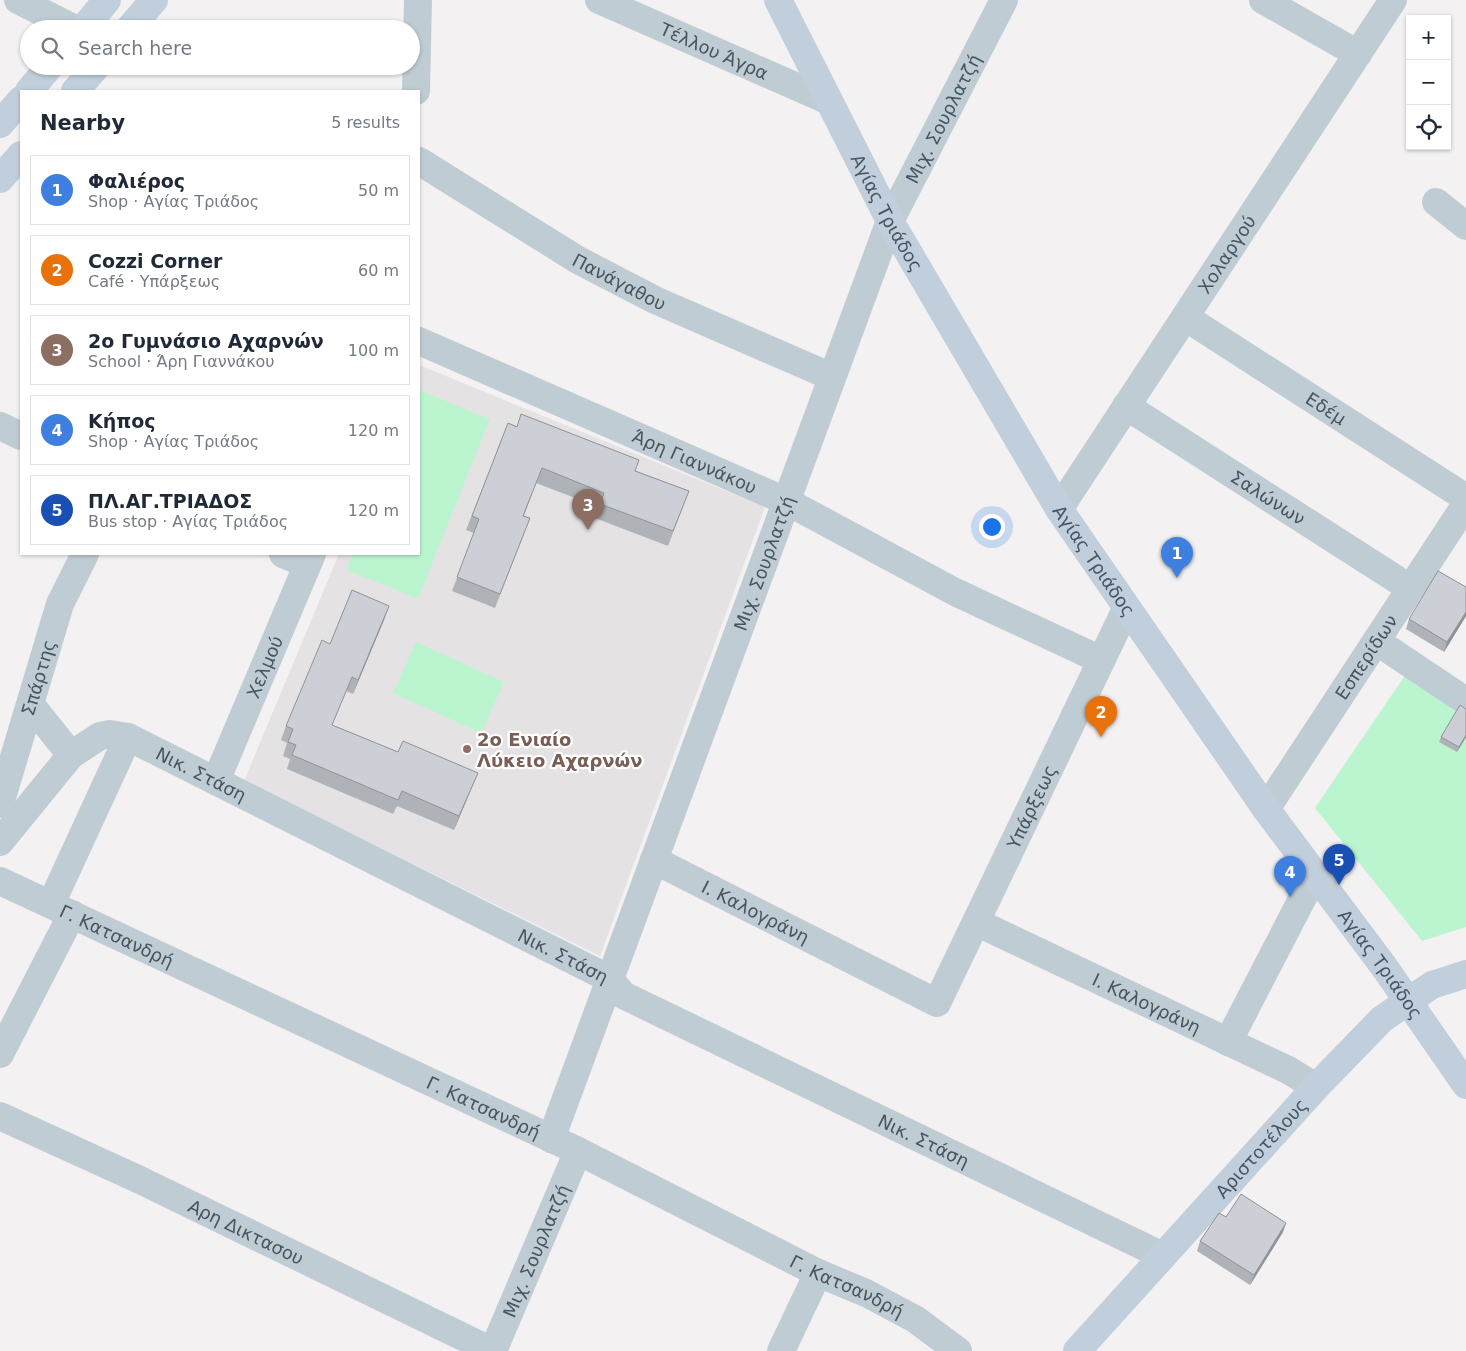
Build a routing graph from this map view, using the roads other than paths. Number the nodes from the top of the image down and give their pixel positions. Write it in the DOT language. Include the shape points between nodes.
graph roads {
  1 [pos="18,0"];
  2 [pos="108,0"];
  3 [pos="154,0"];
  4 [pos="418,0"];
  5 [pos="599,0"];
  6 [pos="778,0"];
  7 [pos="1004,0"];
  8 [pos="1263,0"];
  9 [pos="1394,0"];
  10 [pos="57,20"];
  11 [pos="91,20"];
  12 [pos="137,20"];
  13 [pos="418,20"];
  14 [pos="1358,54"];
  15 [pos="42,75"];
  16 [pos="89,75"];
  17 [pos="416,75"];
  18 [pos="30,90"];
  19 [pos="77,90"];
  20 [pos="416,90"];
  21 [pos="20,101"];
  22 [pos="829,102"];
  23 [pos="0,124"];
  24 [pos="20,156"];
  25 [pos="420,162"];
  26 [pos="0,180"];
  27 [pos="1436,202"];
  28 [pos="890,221"];
  29 [pos="1466,226"];
  30 [pos="1185,317"];
  31 [pos="420,341"];
  32 [pos="832,377"];
  33 [pos="1126,406"];
  34 [pos="0,426"];
  35 [pos="20,436"];
  36 [pos="1466,498"];
  37 [pos="786,501"];
  38 [pos="1466,504"];
  39 [pos="1059,509"];
  40 [pos="84,555"];
  41 [pos="301,557"];
  42 [pos="1410,588"];
  43 [pos="1126,609"];
  44 [pos="1376,641"];
  45 [pos="1101,660"];
  46 [pos="1466,701"];
  47 [pos="31,705"];
  48 [pos="128,737"];
  49 [pos="71,755"];
  50 [pos="216,781"];
  51 [pos="0,804"];
  52 [pos="1266,809"];
  53 [pos="0,838"];
  54 [pos="654,860"];
  55 [pos="1314,876"];
  56 [pos="0,881"];
  57 [pos="62,909"];
  58 [pos="976,922"];
  59 [pos="1466,974"];
  60 [pos="610,980"];
  61 [pos="1408,1002"];
  62 [pos="937,1004"];
  63 [pos="1228,1042"];
  64 [pos="0,1054"];
  65 [pos="1466,1085"];
  66 [pos="1316,1087"];
  67 [pos="0,1116"];
  68 [pos="551,1139"];
  69 [pos="578,1151"];
  70 [pos="1163,1256"];
  71 [pos="818,1273"];
  72 [pos="492,1351"];
  73 [pos="781,1351"];
  74 [pos="958,1351"];
  75 [pos="1077,1351"];
  1 -- 10 [label="street"];
  2 -- 11 [label="street"];
  3 -- 12 [label="street"];
  4 -- 13 [label="street"];
  5 -- 22 [label="street, Τέλλου Άγρα"];
  6 -- 22 [label="street, Αγίας Τριάδος"];
  7 -- 28 [label="street, Μιχ. Σουρλατζή"];
  8 -- 14 [label="street"];
  9 -- 14 [label="street, Χολαργού"];
  14 -- 30 [label="street, Χολαργού"];
  15 -- 18 [label="street"];
  16 -- 19 [label="street"];
  17 -- 20 [label="street"];
  21 -- 23 [label="street"];
  22 -- 28 [label="street, Αγίας Τριάδος"];
  24 -- 26 [label="street"];
  25 -- 32 [label="street, Πανάγαθου" via="578,260 655,300"];
  27 -- 29 [label="street"];
  28 -- 32 [label="street, Μιχ. Σουρλατζή"];
  28 -- 39 [label="street, Αγίας Τριάδος"];
  30 -- 33 [label="street, Χολαργού"];
  30 -- 36 [label="street, Εδέμ"];
  31 -- 37 [label="street, Άρη Γιαννάκου"];
  32 -- 37 [label="street, Μιχ. Σουρλατζή"];
  33 -- 39 [label="street, Χολαργού"];
  33 -- 42 [label="street, Σαλώνων"];
  34 -- 35 [label="street"];
  37 -- 45 [label="street, Άρη Γιαννάκου" via="955,592"];
  37 -- 54 [label="street, Μιχ. Σουρλατζή"];
  38 -- 42 [label="street, Εσπερίδων"];
  39 -- 43 [label="street, Αγίας Τριάδος"];
  40 -- 47 [label="street, Σπάρτης" via="60,604"];
  41 -- 50 [label="street, Χελμού"];
  42 -- 44 [label="street, Εσπερίδων"];
  43 -- 45 [label="street, Υπάρξεως"];
  43 -- 52 [label="street, Αγίας Τριάδος"];
  44 -- 46 [label="street"];
  44 -- 52 [label="street, Εσπερίδων"];
  45 -- 58 [label="street, Υπάρξεως"];
  47 -- 49 [label="street"];
  47 -- 51 [label="street, Σπάρτης"];
  48 -- 49 [label="street" via="100,736"];
  48 -- 50 [label="street, Νικ. Στάση"];
  48 -- 57 [label="street"];
  49 -- 53 [label="street"];
  50 -- 60 [label="street, Νικ. Στάση"];
  52 -- 55 [label="street, Αγίας Τριάδος"];
  54 -- 60 [label="street, Μιχ. Σουρλατζή"];
  54 -- 62 [label="street, Ι. Καλογράνη"];
  55 -- 61 [label="street, Αγίας Τριάδος"];
  55 -- 63 [label="street"];
  56 -- 57 [label="street, Γ. Κατσανδρή"];
  57 -- 64 [label="street"];
  57 -- 68 [label="street, Γ. Κατσανδρή"];
  58 -- 62 [label="street, Υπάρξεως"];
  58 -- 63 [label="street, Ι. Καλογράνη"];
  59 -- 61 [label="street, Αριστοτέλους" via="1432,985"];
  60 -- 68 [label="street, Μιχ. Σουρλατζή"];
  60 -- 70 [label="street, Νικ. Στάση" via="623,995"];
  61 -- 65 [label="street, Αγίας Τριάδος"];
  61 -- 66 [label="street, Αριστοτέλους" via="1382,1019"];
  63 -- 66 [label="street, Ι. Καλογράνη"];
  66 -- 70 [label="street, Αριστοτέλους"];
  67 -- 72 [label="street, Αρη Δικτασου" via="140,1180"];
  68 -- 69 [label="street, Γ. Κατσανδρή"];
  69 -- 71 [label="street, Γ. Κατσανδρή"];
  69 -- 72 [label="street, Μιχ. Σουρλατζή"];
  70 -- 75 [label="street, Αριστοτέλους"];
  71 -- 73 [label="street"];
  71 -- 74 [label="street, Γ. Κατσανδρή" via="915,1319"];
}
